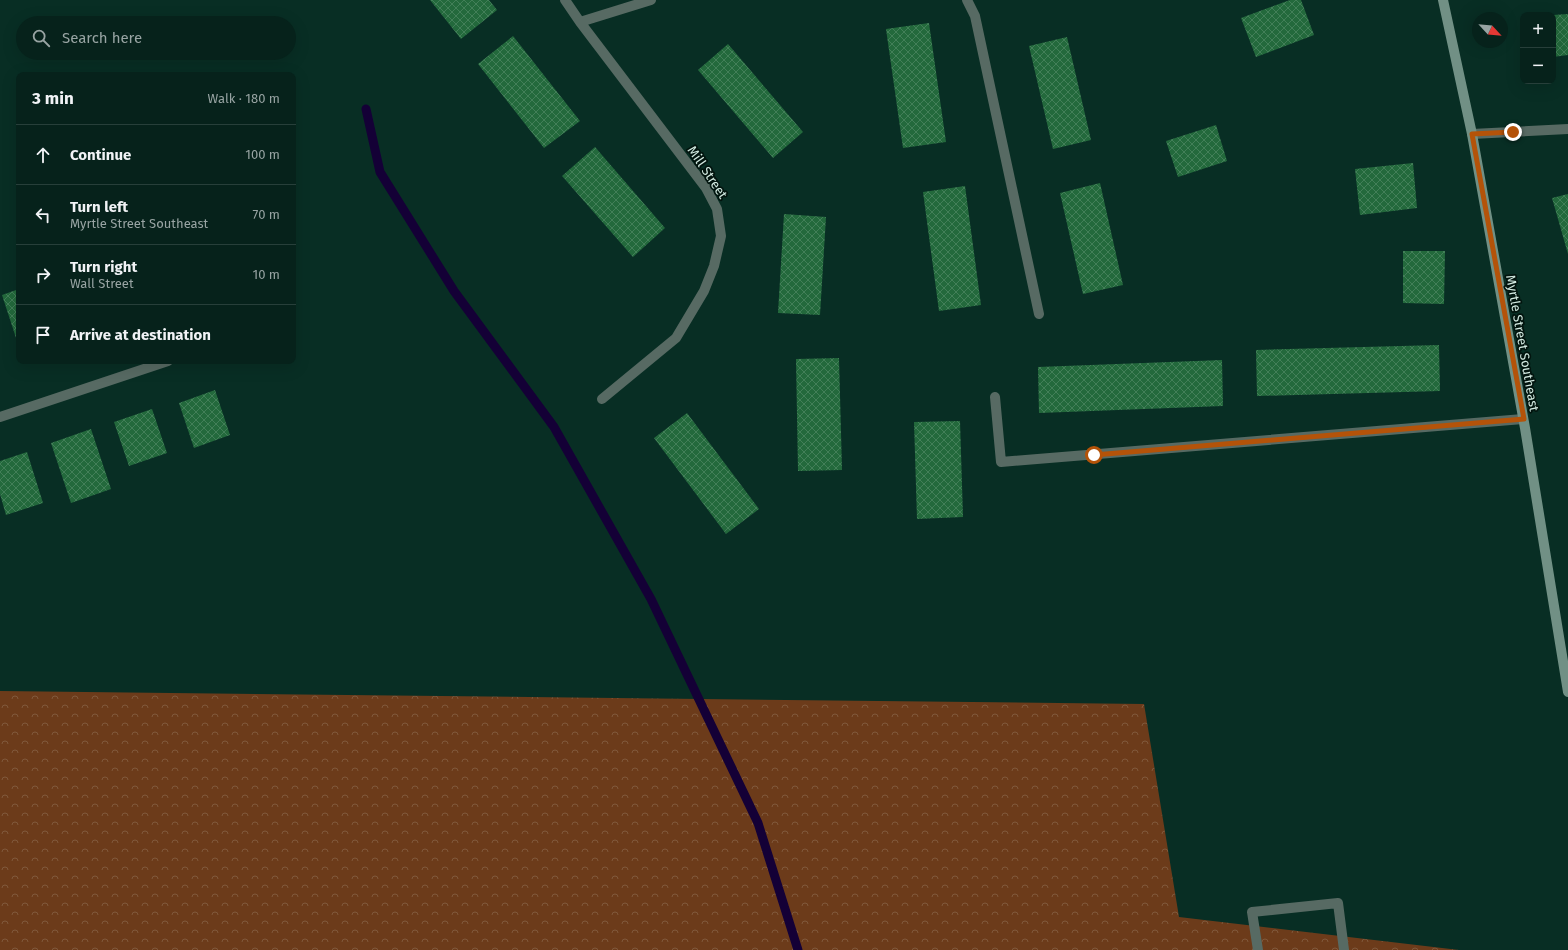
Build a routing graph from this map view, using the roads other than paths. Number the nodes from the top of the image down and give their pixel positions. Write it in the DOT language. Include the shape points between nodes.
graph roads {
  1 [pos="565,0"];
  2 [pos="651,0"];
  3 [pos="967,0"];
  4 [pos="1443,0"];
  5 [pos="580,22"];
  6 [pos="1568,129"];
  7 [pos="1472,134"];
  8 [pos="1039,314"];
  9 [pos="159,364"];
  10 [pos="995,397"];
  11 [pos="602,399"];
  12 [pos="0,417"];
  13 [pos="1524,419"];
  14 [pos="1566,663"];
  15 [pos="1568,692"];
  16 [pos="1258,950"];
  17 [pos="1344,950"];
  1 -- 5 [label="street, Mill Street"];
  2 -- 5 [label="street"];
  3 -- 8 [label="street" via="975,16"];
  4 -- 7 [label="street, Myrtle Street Southeast"];
  5 -- 11 [label="street, Mill Street" via="706,188 717,209 721,236 714,266 704,291 676,338"];
  6 -- 7 [label="street"];
  7 -- 13 [label="street, Myrtle Street Southeast"];
  9 -- 12 [label="street"];
  10 -- 13 [label="street" via="1001,462"];
  13 -- 14 [label="street, Myrtle Street Southeast"];
  14 -- 15 [label="street, Myrtle Street Southeast"];
  16 -- 17 [label="street" via="1252,912 1338,903"];
}
